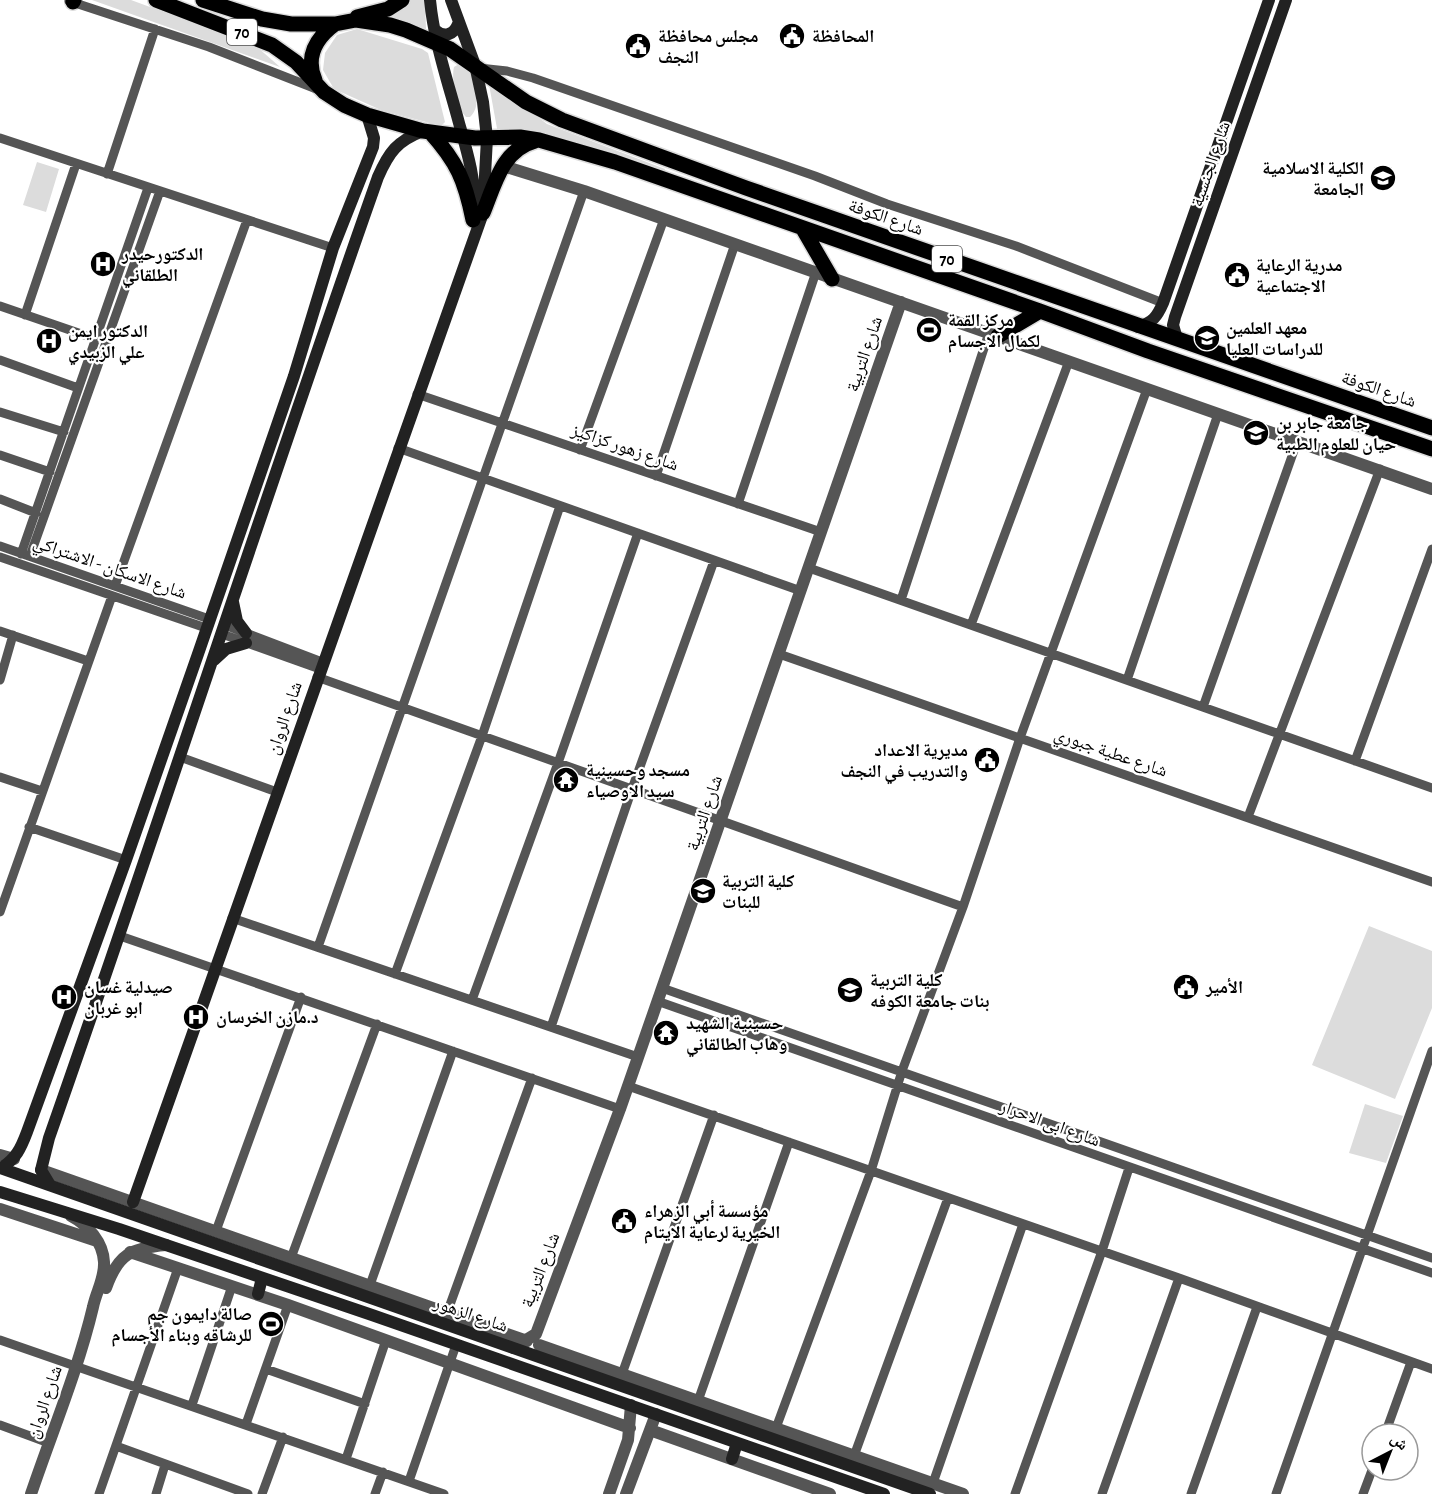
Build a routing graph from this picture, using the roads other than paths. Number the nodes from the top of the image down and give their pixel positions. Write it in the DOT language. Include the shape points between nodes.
graph roads {
  1 [pos="156,0"];
  2 [pos="203,0"];
  3 [pos="402,0"];
  4 [pos="430,0"];
  5 [pos="451,0"];
  6 [pos="1269,0"];
  7 [pos="1286,0"];
  8 [pos="71,1"];
  9 [pos="340,22"];
  10 [pos="458,24"];
  11 [pos="155,29"];
  12 [pos="437,37"];
  13 [pos="477,67"];
  14 [pos="320,88"];
  15 [pos="367,115"];
  16 [pos="426,131"];
  17 [pos="463,136"];
  18 [pos="0,138"];
  19 [pos="487,138"];
  20 [pos="539,140"];
  21 [pos="76,164"];
  22 [pos="503,166"];
  23 [pos="107,174"];
  24 [pos="148,188"];
  25 [pos="160,191"];
  26 [pos="584,191"];
  27 [pos="1198,203"];
  28 [pos="1214,208"];
  29 [pos="478,216"];
  30 [pos="663,219"];
  31 [pos="247,220"];
  32 [pos="803,229"];
  33 [pos="735,244"];
  34 [pos="333,248"];
  35 [pos="816,272"];
  36 [pos="832,279"];
  37 [pos="901,302"];
  38 [pos="1163,303"];
  39 [pos="0,306"];
  40 [pos="1178,308"];
  41 [pos="1040,311"];
  42 [pos="26,315"];
  43 [pos="1138,327"];
  44 [pos="993,335"];
  45 [pos="96,339"];
  46 [pos="1178,340"];
  47 [pos="0,360"];
  48 [pos="1069,361"];
  49 [pos="1179,361"];
  50 [pos="294,376"];
  51 [pos="306,380"];
  52 [pos="78,388"];
  53 [pos="1147,389"];
  54 [pos="417,394"];
  55 [pos="0,412"];
  56 [pos="1218,414"];
  57 [pos="503,422"];
  58 [pos="1432,428"];
  59 [pos="64,432"];
  60 [pos="1298,442"];
  61 [pos="398,448"];
  62 [pos="1432,449"];
  63 [pos="580,450"];
  64 [pos="0,455"];
  65 [pos="1380,469"];
  66 [pos="50,472"];
  67 [pos="656,476"];
  68 [pos="482,478"];
  69 [pos="1432,489"];
  70 [pos="0,500"];
  71 [pos="738,504"];
  72 [pos="560,506"];
  73 [pos="36,513"];
  74 [pos="821,532"];
  75 [pos="638,533"];
  76 [pos="0,546"];
  77 [pos="1432,549"];
  78 [pos="26,555"];
  79 [pos="0,557"];
  80 [pos="714,561"];
  81 [pos="808,568"];
  82 [pos="67,569"];
  83 [pos="64,579"];
  84 [pos="115,586"];
  85 [pos="801,591"];
  86 [pos="112,596"];
  87 [pos="232,600"];
  88 [pos="901,600"];
  89 [pos="207,624"];
  90 [pos="971,625"];
  91 [pos="223,629"];
  92 [pos="0,631"];
  93 [pos="13,635"];
  94 [pos="246,638"];
  95 [pos="1051,653"];
  96 [pos="779,654"];
  97 [pos="88,661"];
  98 [pos="212,664"];
  99 [pos="320,669"];
  100 [pos="0,680"];
  101 [pos="1126,680"];
  102 [pos="183,698"];
  103 [pos="198,704"];
  104 [pos="402,707"];
  105 [pos="1203,707"];
  106 [pos="1279,734"];
  107 [pos="482,736"];
  108 [pos="1020,738"];
  109 [pos="180,757"];
  110 [pos="1355,760"];
  111 [pos="558,763"];
  112 [pos="0,777"];
  113 [pos="1432,788"];
  114 [pos="632,789"];
  115 [pos="42,792"];
  116 [pos="277,792"];
  117 [pos="1248,818"];
  118 [pos="721,821"];
  119 [pos="29,827"];
  120 [pos="126,860"];
  121 [pos="1432,882"];
  122 [pos="963,907"];
  123 [pos="0,912"];
  124 [pos="232,918"];
  125 [pos="120,936"];
  126 [pos="318,947"];
  127 [pos="215,967"];
  128 [pos="395,974"];
  129 [pos="662,988"];
  130 [pos="300,997"];
  131 [pos="472,1000"];
  132 [pos="657,1001"];
  133 [pos="377,1024"];
  134 [pos="551,1027"];
  135 [pos="453,1051"];
  136 [pos="1432,1051"];
  137 [pos="638,1057"];
  138 [pos="902,1071"];
  139 [pos="532,1078"];
  140 [pos="628,1086"];
  141 [pos="897,1086"];
  142 [pos="39,1100"];
  143 [pos="60,1107"];
  144 [pos="620,1109"];
  145 [pos="714,1115"];
  146 [pos="789,1142"];
  147 [pos="0,1155"];
  148 [pos="14,1159"];
  149 [pos="0,1168"];
  150 [pos="1129,1168"];
  151 [pos="41,1170"];
  152 [pos="871,1170"];
  153 [pos="50,1185"];
  154 [pos="0,1192"];
  155 [pos="948,1198"];
  156 [pos="133,1202"];
  157 [pos="0,1209"];
  158 [pos="67,1214"];
  159 [pos="1023,1224"];
  160 [pos="183,1226"];
  161 [pos="216,1231"];
  162 [pos="1367,1235"];
  163 [pos="97,1240"];
  164 [pos="166,1245"];
  165 [pos="1362,1248"];
  166 [pos="1102,1251"];
  167 [pos="130,1252"];
  168 [pos="291,1258"];
  169 [pos="1432,1258"];
  170 [pos="178,1268"];
  171 [pos="1432,1273"];
  172 [pos="262,1278"];
  173 [pos="1179,1278"];
  174 [pos="370,1285"];
  175 [pos="232,1286"];
  176 [pos="258,1294"];
  177 [pos="375,1300"];
  178 [pos="288,1305"];
  179 [pos="1257,1307"];
  180 [pos="399,1308"];
  181 [pos="447,1313"];
  182 [pos="372,1315"];
  183 [pos="91,1322"];
  184 [pos="396,1324"];
  185 [pos="1333,1334"];
  186 [pos="0,1340"];
  187 [pos="386,1340"];
  188 [pos="534,1340"];
  189 [pos="456,1345"];
  190 [pos="513,1348"];
  191 [pos="551,1361"];
  192 [pos="1411,1362"];
  193 [pos="450,1363"];
  194 [pos="75,1365"];
  195 [pos="266,1369"];
  196 [pos="1432,1369"];
  197 [pos="622,1374"];
  198 [pos="137,1386"];
  199 [pos="698,1401"];
  200 [pos="365,1404"];
  201 [pos="630,1405"];
  202 [pos="192,1406"];
  203 [pos="656,1414"];
  204 [pos="1389,1422"];
  205 [pos="745,1423"];
  206 [pos="246,1424"];
  207 [pos="0,1425"];
  208 [pos="630,1428"];
  209 [pos="776,1428"];
  210 [pos="650,1430"];
  211 [pos="283,1437"];
  212 [pos="49,1443"];
  213 [pos="737,1443"];
  214 [pos="116,1446"];
  215 [pos="346,1459"];
  216 [pos="732,1459"];
  217 [pos="855,1462"];
  218 [pos="165,1465"];
  219 [pos="383,1472"];
  220 [pos="885,1478"];
  221 [pos="409,1481"];
  222 [pos="852,1482"];
  223 [pos="931,1489"];
  224 [pos="883,1493"];
  225 [pos="31,1494"];
  226 [pos="99,1494"];
  227 [pos="156,1494"];
  228 [pos="248,1494"];
  229 [pos="262,1494"];
  230 [pos="375,1494"];
  231 [pos="444,1494"];
  232 [pos="609,1494"];
  233 [pos="626,1494"];
  234 [pos="830,1494"];
  235 [pos="963,1494"];
  236 [pos="1015,1494"];
  237 [pos="1102,1494"];
  238 [pos="1191,1494"];
  239 [pos="1276,1494"];
  1 -- 14 [label="highway, 70" via="272,45 296,62"];
  2 -- 9 [label="highway, 70" via="276,22"];
  3 -- 9 [label="highway" via="387,9"];
  4 -- 12 [label="main road, شارع الروان"];
  5 -- 10 [label="main road, شارع الروان"];
  6 -- 27 [label="main road, شارع الجنسية"];
  7 -- 28 [label="main road, شارع الجنسية"];
  8 -- 11 [label="street"];
  9 -- 12 [label="highway, 70" via="390,25"];
  9 -- 14 [label="highway" via="318,40 313,50 312,73"];
  10 -- 12 [label="main road" via="448,34"];
  10 -- 13 [label="main road, شارع الروان"];
  11 -- 14 [label="street"];
  11 -- 23 [label="street"];
  12 -- 13 [label="highway, 70"];
  12 -- 17 [label="main road, شارع الروان"];
  13 -- 19 [label="main road, شارع الروان"];
  13 -- 38 [label="street" via="532,78 1016,246"];
  13 -- 43 [label="highway, شارع الكوفة / 70" via="526,102 562,120"];
  14 -- 15 [label="highway, 70"];
  15 -- 16 [label="highway, 70"];
  15 -- 34 [label="main road" via="373,147"];
  16 -- 17 [label="highway, 70"];
  16 -- 29 [label="highway" via="456,164"];
  16 -- 51 [label="main road" via="403,139 384,165"];
  17 -- 19 [label="highway, 70"];
  17 -- 29 [label="main road, شارع الروان"];
  18 -- 21 [label="street"];
  19 -- 20 [label="highway, 70"];
  19 -- 29 [label="main road, شارع الروان"];
  20 -- 22 [label="highway" via="514,151"];
  20 -- 32 [label="highway, 70" via="615,162"];
  21 -- 23 [label="street"];
  21 -- 42 [label="street"];
  22 -- 26 [label="street"];
  22 -- 29 [label="highway"];
  23 -- 24 [label="street"];
  24 -- 25 [label="street"];
  24 -- 45 [label="street"];
  25 -- 31 [label="street"];
  25 -- 78 [label="street"];
  26 -- 30 [label="street"];
  26 -- 57 [label="street"];
  27 -- 28 [label="main road" via="1205,209"];
  27 -- 38 [label="main road, شارع الجنسية"];
  28 -- 40 [label="main road, شارع الجنسية"];
  29 -- 54 [label="main road, شارع الروان"];
  30 -- 33 [label="street"];
  30 -- 63 [label="street"];
  31 -- 34 [label="street"];
  31 -- 84 [label="street"];
  32 -- 36 [label="highway"];
  32 -- 41 [label="highway, 70"];
  33 -- 35 [label="street"];
  33 -- 67 [label="street"];
  34 -- 50 [label="main road"];
  35 -- 36 [label="street"];
  35 -- 71 [label="street"];
  36 -- 37 [label="street"];
  37 -- 44 [label="street"];
  37 -- 74 [label="street, شارع التربية"];
  38 -- 40 [label="main road"];
  38 -- 43 [label="main road, شارع الجنسية" via="1151,323"];
  39 -- 42 [label="street"];
  40 -- 46 [label="main road, شارع الجنسية" via="1173,325"];
  41 -- 44 [label="highway"];
  41 -- 49 [label="highway, 70"];
  42 -- 45 [label="street"];
  43 -- 46 [label="highway, شارع الكوفة / 70"];
  44 -- 48 [label="street"];
  44 -- 88 [label="street"];
  45 -- 52 [label="street"];
  46 -- 49 [label="highway" via="1172,355"];
  46 -- 58 [label="highway, شارع الكوفة / 70"];
  47 -- 52 [label="street"];
  48 -- 53 [label="street"];
  48 -- 90 [label="street"];
  49 -- 62 [label="highway, 70"];
  50 -- 51 [label="main road"];
  50 -- 89 [label="main road"];
  51 -- 87 [label="main road"];
  52 -- 59 [label="street"];
  53 -- 56 [label="street"];
  53 -- 95 [label="street"];
  54 -- 57 [label="street, شارع زهور كزاكيز"];
  54 -- 61 [label="main road, شارع الروان"];
  55 -- 59 [label="street"];
  56 -- 60 [label="street"];
  56 -- 101 [label="street"];
  57 -- 63 [label="street, شارع زهور كزاكيز"];
  57 -- 68 [label="street"];
  59 -- 66 [label="street"];
  60 -- 65 [label="street"];
  60 -- 105 [label="street"];
  61 -- 68 [label="street"];
  61 -- 99 [label="main road, شارع الروان"];
  63 -- 67 [label="street, شارع زهور كزاكيز"];
  64 -- 66 [label="street"];
  65 -- 69 [label="street"];
  65 -- 106 [label="street"];
  66 -- 73 [label="street"];
  67 -- 71 [label="street, شارع زهور كزاكيز"];
  68 -- 72 [label="street"];
  68 -- 104 [label="street"];
  70 -- 73 [label="street"];
  71 -- 74 [label="street, شارع زهور كزاكيز"];
  72 -- 75 [label="street"];
  72 -- 107 [label="street"];
  73 -- 78 [label="street"];
  74 -- 81 [label="street, شارع التربية"];
  75 -- 80 [label="street"];
  75 -- 111 [label="street"];
  76 -- 78 [label="street, شارع الاسكان - الاشتراكي"];
  77 -- 110 [label="street"];
  78 -- 82 [label="street, شارع الاسكان - الاشتراكي"];
  79 -- 83 [label="street, شارع الاسكان - الاشتراكي"];
  80 -- 85 [label="street"];
  80 -- 114 [label="street"];
  81 -- 85 [label="street, شارع التربية"];
  81 -- 88 [label="street"];
  82 -- 83 [label="street"];
  82 -- 84 [label="street, شارع الاسكان - الاشتراكي"];
  83 -- 86 [label="street, شارع الاسكان - الاشتراكي"];
  84 -- 89 [label="street, شارع الاسكان - الاشتراكي"];
  85 -- 96 [label="street, شارع التربية"];
  86 -- 89 [label="street, شارع الاسكان - الاشتراكي"];
  86 -- 97 [label="street"];
  87 -- 91 [label="main road"];
  87 -- 94 [label="main road"];
  88 -- 90 [label="street"];
  89 -- 102 [label="main road"];
  90 -- 95 [label="street"];
  91 -- 94 [label="street"];
  91 -- 98 [label="main road"];
  92 -- 93 [label="street"];
  93 -- 97 [label="street"];
  93 -- 100 [label="street"];
  94 -- 98 [label="main road" via="226,649"];
  94 -- 99 [label="street"];
  95 -- 101 [label="street"];
  95 -- 108 [label="street"];
  96 -- 108 [label="street, شارع عطية جبوري"];
  96 -- 118 [label="street, شارع التربية"];
  97 -- 115 [label="street"];
  98 -- 103 [label="main road"];
  99 -- 104 [label="street"];
  99 -- 116 [label="main road, شارع الروان"];
  101 -- 105 [label="street"];
  102 -- 103 [label="main road"];
  102 -- 120 [label="main road"];
  103 -- 109 [label="main road"];
  104 -- 107 [label="street"];
  104 -- 126 [label="street"];
  105 -- 106 [label="street"];
  106 -- 110 [label="street"];
  106 -- 117 [label="street"];
  107 -- 111 [label="street"];
  107 -- 128 [label="street"];
  108 -- 117 [label="street, شارع عطية جبوري"];
  108 -- 122 [label="street"];
  109 -- 116 [label="street"];
  109 -- 125 [label="main road"];
  110 -- 113 [label="street"];
  111 -- 114 [label="street"];
  111 -- 131 [label="street"];
  112 -- 115 [label="street"];
  114 -- 118 [label="street"];
  114 -- 134 [label="street"];
  115 -- 119 [label="street"];
  116 -- 124 [label="main road, شارع الروان"];
  117 -- 121 [label="street, شارع عطية جبوري"];
  118 -- 122 [label="street"];
  118 -- 129 [label="street, شارع التربية"];
  119 -- 120 [label="street"];
  119 -- 123 [label="street"];
  120 -- 142 [label="main road"];
  122 -- 138 [label="street"];
  124 -- 126 [label="street"];
  124 -- 127 [label="main road, شارع الروان"];
  125 -- 127 [label="street"];
  125 -- 143 [label="main road"];
  126 -- 128 [label="street"];
  127 -- 130 [label="street"];
  127 -- 156 [label="main road, شارع الروان"];
  128 -- 131 [label="street"];
  129 -- 132 [label="street, شارع التربية"];
  129 -- 138 [label="street, شارع ابی الاحرار"];
  130 -- 133 [label="street"];
  130 -- 161 [label="street"];
  131 -- 134 [label="street"];
  132 -- 137 [label="street, شارع التربية"];
  132 -- 141 [label="street, شارع ابی الاحرار"];
  133 -- 135 [label="street"];
  133 -- 168 [label="street"];
  134 -- 137 [label="street"];
  135 -- 139 [label="street"];
  135 -- 174 [label="street"];
  136 -- 162 [label="street"];
  137 -- 140 [label="street, شارع التربية"];
  138 -- 141 [label="street"];
  138 -- 162 [label="street, شارع ابی الاحرار"];
  139 -- 144 [label="street"];
  139 -- 181 [label="street"];
  140 -- 144 [label="street, شارع التربية"];
  140 -- 145 [label="street"];
  141 -- 150 [label="street, شارع ابی الاحرار"];
  141 -- 152 [label="street"];
  142 -- 143 [label="main road"];
  142 -- 148 [label="main road"];
  143 -- 151 [label="main road"];
  144 -- 188 [label="street, شارع التربية"];
  145 -- 146 [label="street"];
  145 -- 197 [label="street"];
  146 -- 152 [label="street"];
  146 -- 199 [label="street"];
  147 -- 148 [label="street"];
  148 -- 149 [label="main road"];
  149 -- 153 [label="main road, شارع الزهور"];
  150 -- 165 [label="street, شارع ابی الاحرار"];
  150 -- 166 [label="street"];
  151 -- 153 [label="main road"];
  151 -- 156 [label="street"];
  152 -- 155 [label="street"];
  152 -- 209 [label="street"];
  153 -- 160 [label="main road, شارع الزهور"];
  154 -- 158 [label="main road, شارع الزهور"];
  155 -- 159 [label="street"];
  155 -- 217 [label="street"];
  156 -- 160 [label="street"];
  157 -- 163 [label="street"];
  158 -- 163 [label="street"];
  158 -- 164 [label="main road, شارع الزهور"];
  159 -- 166 [label="street"];
  159 -- 223 [label="street"];
  160 -- 161 [label="street"];
  160 -- 177 [label="main road, شارع الزهور"];
  161 -- 168 [label="street"];
  162 -- 165 [label="street"];
  162 -- 169 [label="street, شارع ابی الاحرار"];
  163 -- 183 [label="street, شارع الروان" via="104,1269"];
  164 -- 167 [label="street"];
  164 -- 172 [label="main road, شارع الزهور"];
  165 -- 171 [label="street, شارع ابی الاحرار"];
  165 -- 185 [label="street"];
  166 -- 173 [label="street"];
  166 -- 236 [label="street"];
  167 -- 170 [label="street"];
  167 -- 183 [label="street, شارع الروان" via="115,1268"];
  168 -- 174 [label="street"];
  170 -- 175 [label="street"];
  170 -- 198 [label="street"];
  172 -- 176 [label="main road"];
  172 -- 182 [label="main road, شارع الزهور"];
  173 -- 179 [label="street"];
  173 -- 237 [label="street"];
  174 -- 181 [label="street"];
  175 -- 176 [label="street"];
  175 -- 202 [label="street"];
  176 -- 178 [label="street"];
  177 -- 180 [label="main road, شارع الزهور"];
  177 -- 182 [label="main road" via="377,1308"];
  178 -- 187 [label="street"];
  178 -- 195 [label="street"];
  179 -- 185 [label="street"];
  179 -- 238 [label="street"];
  180 -- 184 [label="main road" via="394,1315"];
  180 -- 190 [label="main road, شارع الزهور"];
  181 -- 188 [label="street"];
  182 -- 184 [label="main road, شارع الزهور"];
  183 -- 194 [label="street, شارع الروان"];
  184 -- 189 [label="main road, شارع الزهور"];
  185 -- 192 [label="street"];
  185 -- 239 [label="street"];
  186 -- 194 [label="street"];
  187 -- 193 [label="street"];
  187 -- 200 [label="street"];
  188 -- 190 [label="street"];
  188 -- 191 [label="street"];
  188 -- 197 [label="street"];
  189 -- 193 [label="street"];
  189 -- 201 [label="main road, شارع الزهور"];
  190 -- 191 [label="main road, شارع الزهور"];
  191 -- 205 [label="main road, شارع الزهور"];
  192 -- 196 [label="street"];
  192 -- 204 [label="street"];
  193 -- 208 [label="street"];
  193 -- 221 [label="street"];
  194 -- 198 [label="street"];
  194 -- 212 [label="street, شارع الروان"];
  195 -- 200 [label="street"];
  195 -- 206 [label="street"];
  197 -- 199 [label="street"];
  198 -- 202 [label="street"];
  198 -- 214 [label="street"];
  199 -- 205 [label="street"];
  200 -- 215 [label="street"];
  201 -- 203 [label="main road, شارع الزهور"];
  201 -- 208 [label="street"];
  202 -- 206 [label="street"];
  203 -- 210 [label="street"];
  203 -- 213 [label="main road, شارع الزهور"];
  205 -- 209 [label="street"];
  205 -- 217 [label="main road, شارع الزهور"];
  206 -- 211 [label="street"];
  207 -- 212 [label="street"];
  208 -- 232 [label="street"];
  209 -- 217 [label="street"];
  210 -- 216 [label="street"];
  210 -- 233 [label="street"];
  211 -- 215 [label="street"];
  211 -- 229 [label="street"];
  212 -- 225 [label="street, شارع الروان"];
  213 -- 216 [label="main road"];
  213 -- 222 [label="main road, شارع الزهور"];
  214 -- 218 [label="street"];
  214 -- 226 [label="street"];
  215 -- 219 [label="street"];
  216 -- 234 [label="street"];
  217 -- 220 [label="main road, شارع الزهور"];
  217 -- 222 [label="main road" via="857,1476"];
  217 -- 223 [label="street"];
  218 -- 227 [label="street"];
  218 -- 228 [label="street"];
  219 -- 221 [label="street"];
  219 -- 230 [label="street"];
  220 -- 223 [label="main road, شارع الزهور"];
  220 -- 224 [label="main road" via="880,1485"];
  221 -- 231 [label="street"];
  222 -- 224 [label="main road, شارع الزهور"];
  223 -- 235 [label="street"];
}
